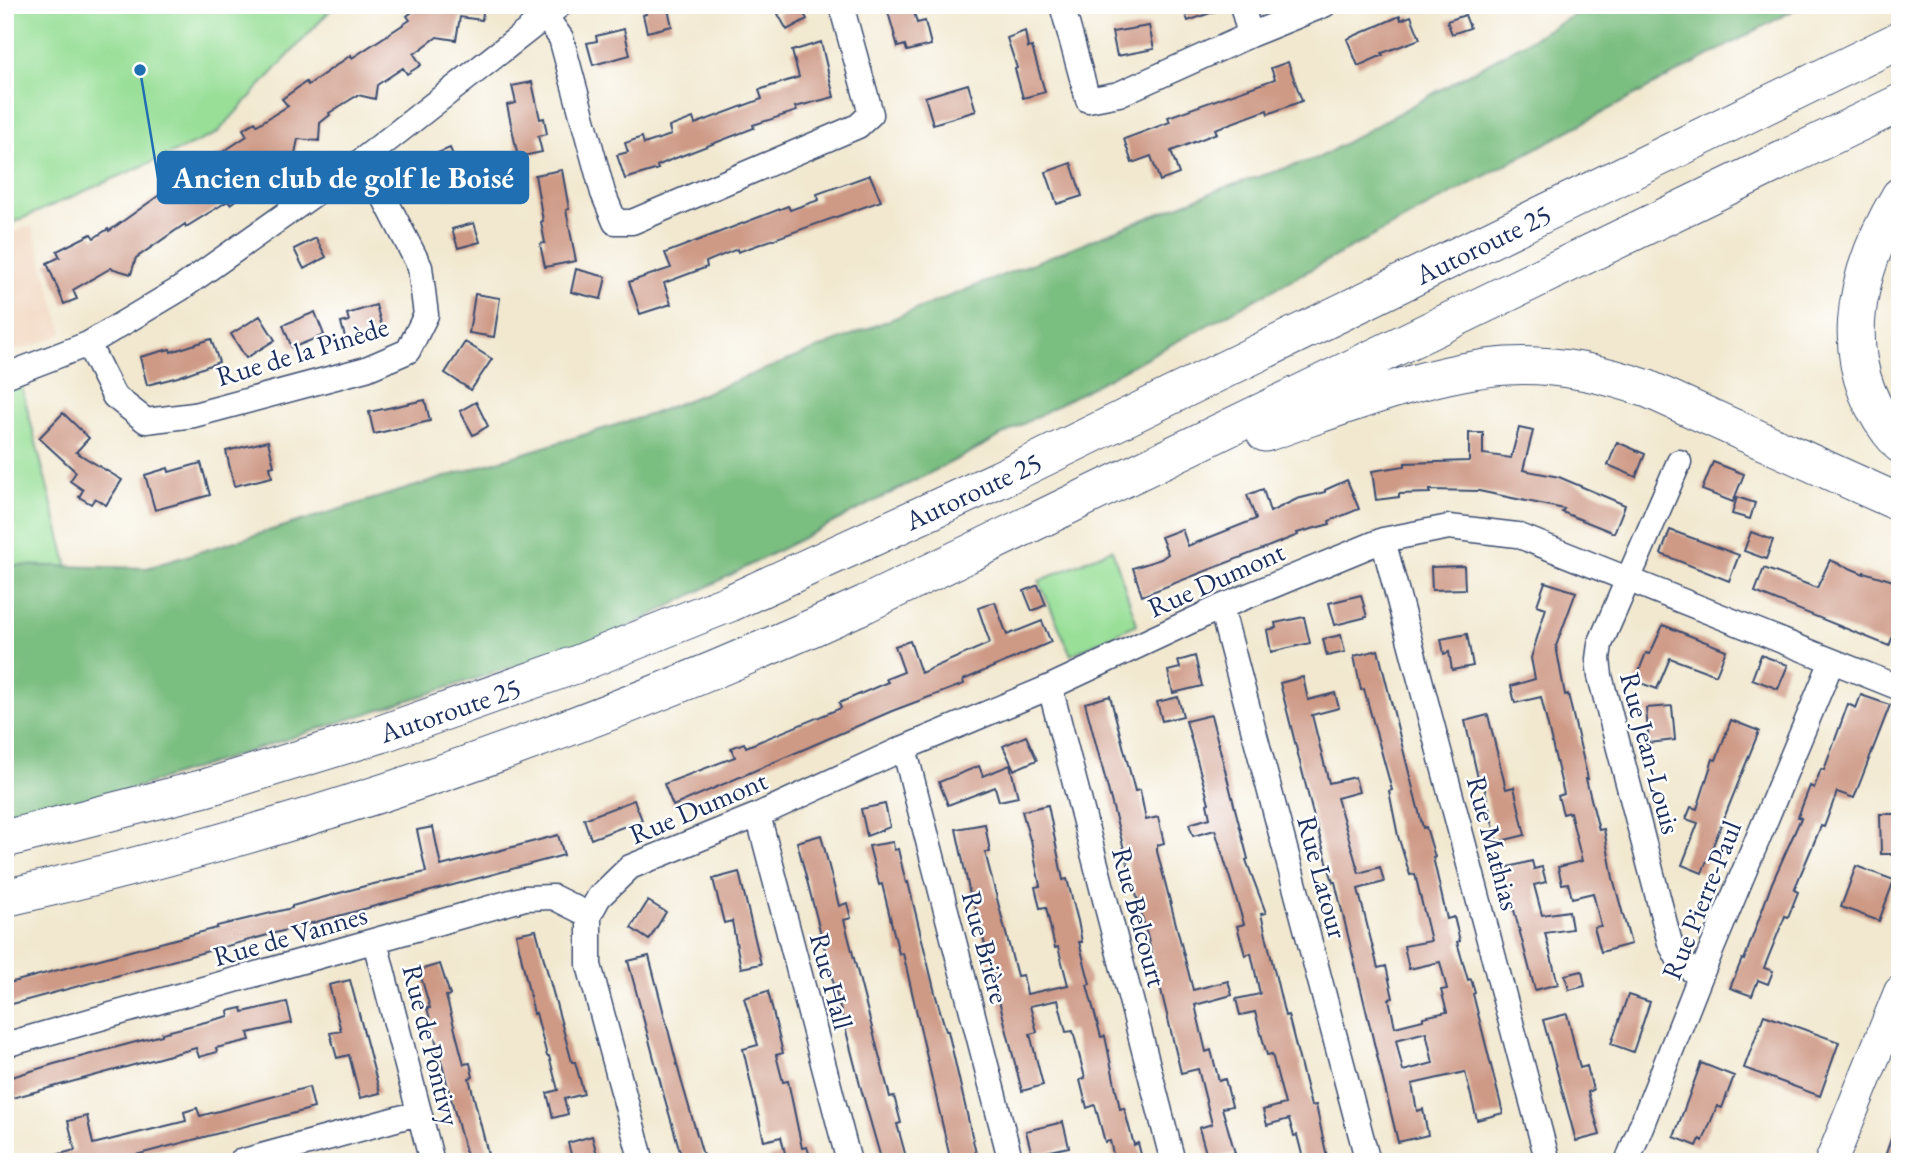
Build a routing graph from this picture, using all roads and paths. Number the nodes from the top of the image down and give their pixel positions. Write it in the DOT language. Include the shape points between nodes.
graph roads {
  1 [pos="841,5"];
  2 [pos="1062,5"];
  3 [pos="1242,5"];
  4 [pos="1324,5"];
  5 [pos="553,11"];
  6 [pos="1900,26"];
  7 [pos="1250,35"];
  8 [pos="1900,40"];
  9 [pos="1785,97"];
  10 [pos="1900,103"];
  11 [pos="361,161"];
  12 [pos="1900,196"];
  13 [pos="88,344"];
  14 [pos="5,376"];
  15 [pos="1900,444"];
  16 [pos="1679,462"];
  17 [pos="1118,482"];
  18 [pos="1900,503"];
  19 [pos="1384,540"];
  20 [pos="1628,580"];
  21 [pos="1221,607"];
  22 [pos="1832,661"];
  23 [pos="1050,687"];
  24 [pos="1900,688"];
  25 [pos="904,748"];
  26 [pos="758,815"];
  27 [pos="5,839"];
  28 [pos="5,898"];
  29 [pos="589,915"];
  30 [pos="375,942"];
  31 [pos="1700,976"];
  32 [pos="1900,992"];
  33 [pos="5,1045"];
  34 [pos="418,1113"];
  35 [pos="240,1162"];
  36 [pos="432,1162"];
  37 [pos="642,1162"];
  38 [pos="849,1162"];
  39 [pos="1011,1162"];
  40 [pos="1173,1162"];
  41 [pos="1368,1162"];
  42 [pos="1548,1162"];
  43 [pos="1627,1162"];
  44 [pos="1831,1162"];
  1 -- 5 [label="street" via="871,114 858,126 632,222 615,222 603,193"];
  2 -- 7 [label="street" via="1088,100 1119,94"];
  3 -- 7 [label="street"];
  4 -- 7 [label="street"];
  5 -- 11 [label="street"];
  6 -- 9 [label="highway"];
  8 -- 9 [label="highway, Autoroute 25"];
  9 -- 27 [label="highway, Autoroute 25" via="1000,479 730,603 382,734 193,791"];
  10 -- 17 [label="highway, Autoroute 25"];
  11 -- 13 [label="street" via="180,289"];
  11 -- 13 [label="street, Rue de la Pinède" via="420,268 426,315 408,351 366,369 194,415 146,421 114,396"];
  12 -- 15 [label="highway" via="1868,265 1857,307 1856,342 1867,395"];
  13 -- 14 [label="street"];
  16 -- 20 [label="street, Rue Jean-Louis"];
  17 -- 18 [label="highway" via="1400,389 1489,368 1546,366 1648,389"];
  17 -- 28 [label="highway, Autoroute 25" via="811,629 600,717 277,826"];
  19 -- 20 [label="street, Rue Dumont" via="1449,527 1517,535"];
  19 -- 21 [label="street, Rue Dumont"];
  19 -- 42 [label="street, Rue Mathias"];
  20 -- 22 [label="street, Rue Dumont"];
  20 -- 31 [label="street, Rue Jean-Louis" via="1600,644 1600,677 1670,943 1679,960"];
  21 -- 23 [label="street, Rue Dumont"];
  21 -- 41 [label="street, Rue Latour"];
  22 -- 24 [label="street, Rue Dumont"];
  22 -- 31 [label="street, Rue Pierre-Paul"];
  23 -- 25 [label="street, Rue Dumont"];
  23 -- 40 [label="street, Rue Belcourt"];
  25 -- 26 [label="street, Rue Dumont"];
  25 -- 39 [label="street, Rue Brière"];
  26 -- 29 [label="street, Rue Dumont" via="630,867 599,897"];
  26 -- 38 [label="street, Rue Hall"];
  29 -- 30 [label="street, Rue de Vannes" via="553,897 524,898"];
  29 -- 37 [label="street" via="589,965"];
  30 -- 33 [label="street, Rue de Vannes"];
  30 -- 34 [label="street, Rue de Pontivy"];
  31 -- 43 [label="street, Rue Pierre-Paul"];
  32 -- 44 [label="main road"];
  34 -- 35 [label="street"];
  34 -- 36 [label="street, Rue de Pontivy"];
}
